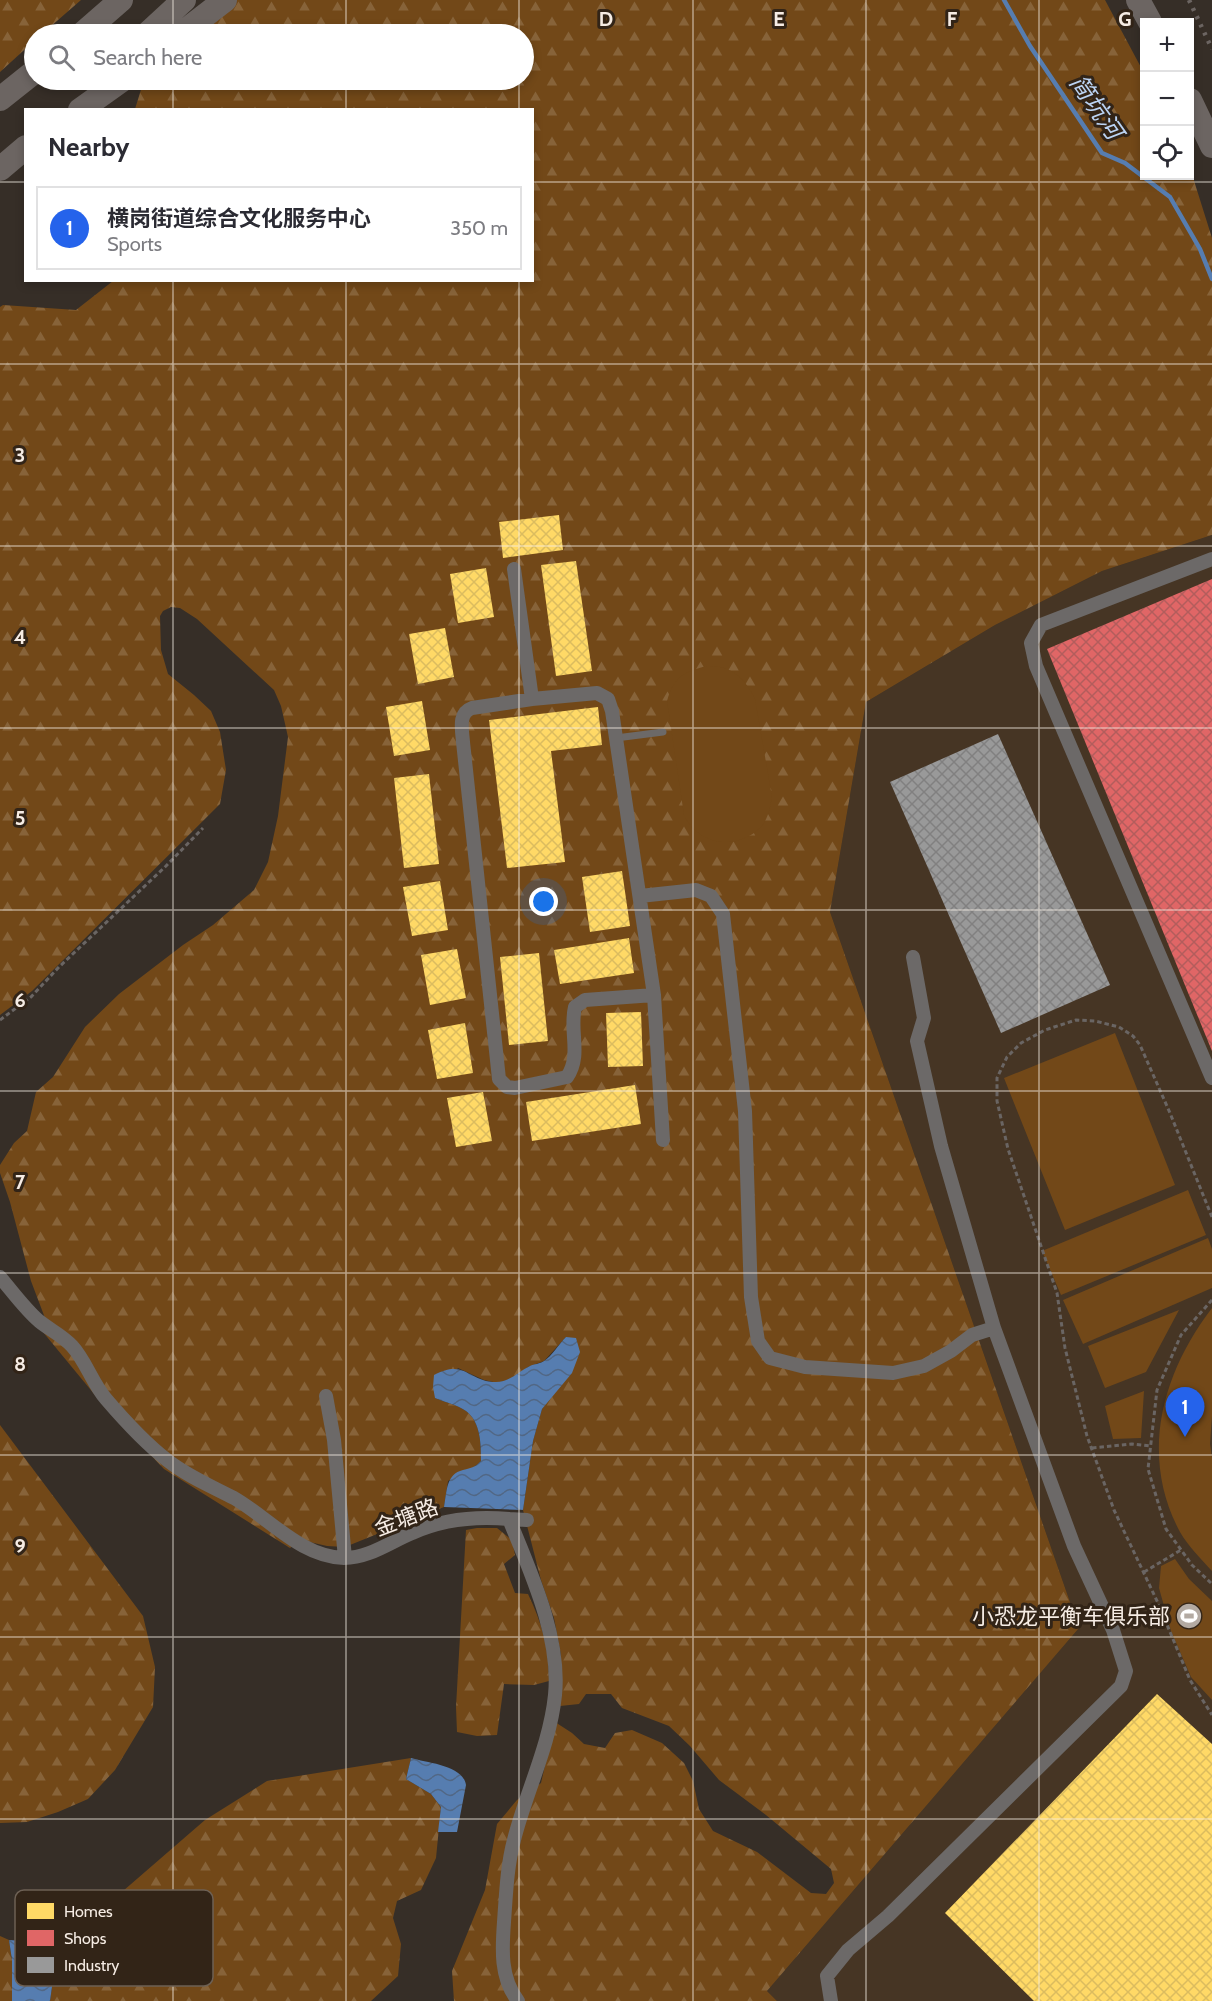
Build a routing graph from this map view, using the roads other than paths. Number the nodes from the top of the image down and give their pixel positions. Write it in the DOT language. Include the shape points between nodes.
graph roads {
  1 [pos="121,0"];
  2 [pos="184,0"];
  3 [pos="225,0"];
  4 [pos="1138,0"];
  5 [pos="1148,18"];
  6 [pos="93,24"];
  7 [pos="158,24"];
  8 [pos="193,24"];
  9 [pos="24,80"];
  10 [pos="88,90"];
  11 [pos="108,90"];
  12 [pos="0,99"];
  13 [pos="69,108"];
  14 [pos="83,108"];
  15 [pos="1194,108"];
  16 [pos="1212,146"];
  17 [pos="24,149"];
  18 [pos="0,169"];
  19 [pos="1212,559"];
  20 [pos="514,569"];
  21 [pos="532,699"];
  22 [pos="663,732"];
  23 [pos="616,738"];
  24 [pos="640,896"];
  25 [pos="913,957"];
  26 [pos="654,995"];
  27 [pos="1212,1078"];
  28 [pos="663,1140"];
  29 [pos="0,1277"];
  30 [pos="994,1328"];
  31 [pos="326,1396"];
  32 [pos="509,1519"];
  33 [pos="527,1520"];
  34 [pos="345,1558"];
  35 [pos="518,2001"];
  36 [pos="831,2001"];
  1 -- 6 [label="highway"];
  2 -- 7 [label="highway"];
  3 -- 8 [label="highway"];
  4 -- 5 [label="highway"];
  9 -- 12 [label="highway"];
  10 -- 13 [label="highway"];
  11 -- 14 [label="highway"];
  15 -- 16 [label="highway"];
  17 -- 18 [label="highway"];
  19 -- 27 [label="street" via="1041,625 1031,644 1036,666"];
  20 -- 21 [label="street"];
  21 -- 23 [label="street" via="597,693 608,699"];
  21 -- 26 [label="street" via="472,708 462,716 499,1079 507,1087 515,1088 567,1077 576,1054 572,1017 575,1007 585,1000"];
  22 -- 23 [label="lane"];
  23 -- 24 [label="street"];
  24 -- 26 [label="street"];
  24 -- 30 [label="street" via="696,890 711,896 723,914 745,1111 751,1297 758,1341 770,1358 805,1367 893,1373 924,1366 972,1335"];
  25 -- 30 [label="street" via="924,1018 917,1041 941,1146"];
  26 -- 28 [label="street"];
  29 -- 34 [label="street, 金塘路" via="38,1320 72,1346 106,1399 167,1460 243,1504 291,1538 320,1553"];
  30 -- 36 [label="street" via="1074,1546 1113,1630 1126,1671 1121,1686 888,1916 848,1950 827,1976"];
  31 -- 34 [label="street"];
  32 -- 33 [label="street, 金塘路"];
  32 -- 34 [label="street, 金塘路" via="485,1517 444,1522 369,1553"];
  32 -- 35 [label="street" via="540,1600 555,1675 549,1724 514,1841 507,1884 502,1952 508,1983"];
}
